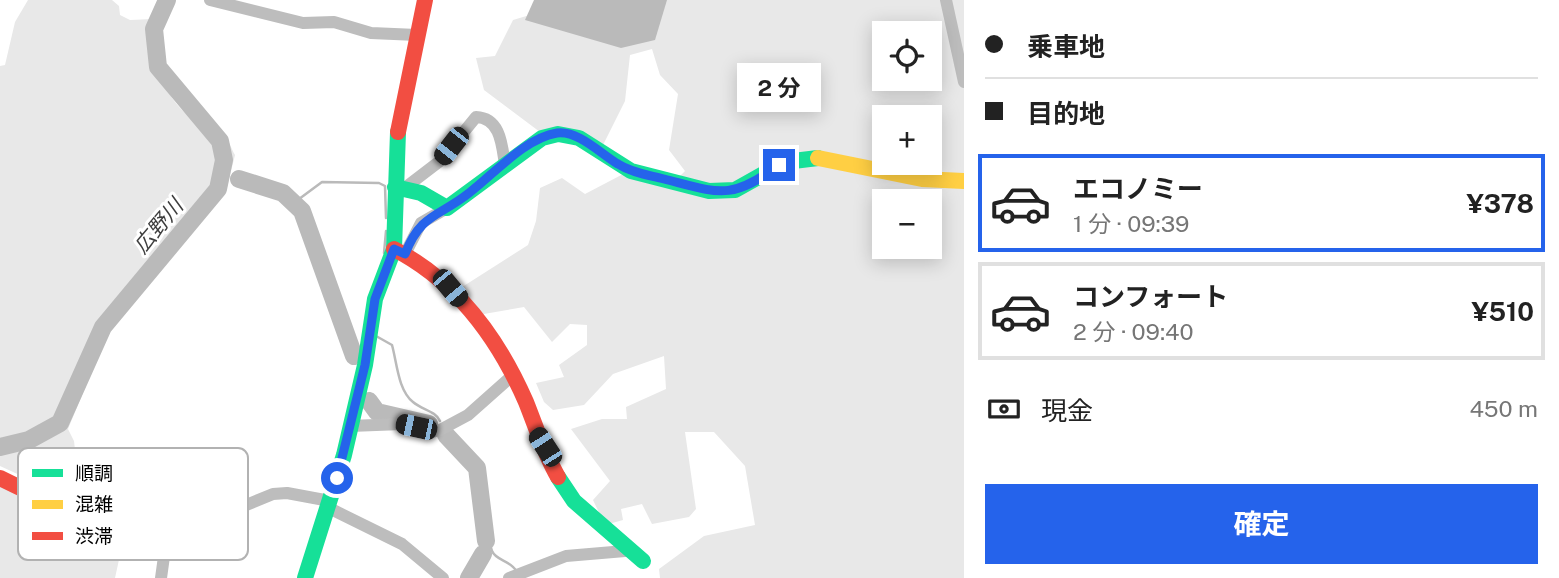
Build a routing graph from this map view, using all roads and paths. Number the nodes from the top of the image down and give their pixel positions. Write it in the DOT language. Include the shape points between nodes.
graph roads {
  1 [pos="210,0"];
  2 [pos="425,0"];
  3 [pos="946,0"];
  4 [pos="417,35"];
  5 [pos="964,82"];
  6 [pos="505,165"];
  7 [pos="964,181"];
  8 [pos="401,187"];
  9 [pos="447,208"];
  10 [pos="400,251"];
  11 [pos="513,375"];
  12 [pos="350,426"];
  13 [pos="0,478"];
  14 [pos="18,486"];
  15 [pos="248,504"];
  16 [pos="329,505"];
  17 [pos="625,551"];
  18 [pos="164,560"];
  19 [pos="643,561"];
  20 [pos="161,578"];
  21 [pos="305,578"];
  22 [pos="443,578"];
  23 [pos="509,578"];
  1 -- 4 [label="street" via="303,23 334,22 371,33"];
  2 -- 4 [label="street"];
  3 -- 5 [label="street"];
  4 -- 8 [label="street" via="398,132"];
  6 -- 7 [label="street" via="542,138 559,133 572,134 622,167 711,192 741,188 796,159 854,163 941,183"];
  6 -- 8 [label="street" via="494,125 476,117 440,161"];
  6 -- 9 [label="street"];
  8 -- 9 [label="street"];
  8 -- 10 [label="street"];
  9 -- 10 [label="street" via="421,223"];
  10 -- 11 [label="street" via="437,273 508,362"];
  10 -- 12 [label="street" via="375,299"];
  11 -- 12 [label="street" via="468,415 440,430 402,424"];
  11 -- 17 [label="street" via="567,494 598,518"];
  12 -- 16 [label="street"];
  13 -- 14 [label="street"];
  15 -- 16 [label="street" via="287,493"];
  16 -- 21 [label="street"];
  16 -- 22 [label="street" via="402,544"];
  17 -- 19 [label="street"];
  17 -- 23 [label="street" via="566,556"];
  18 -- 20 [label="street"];
}
